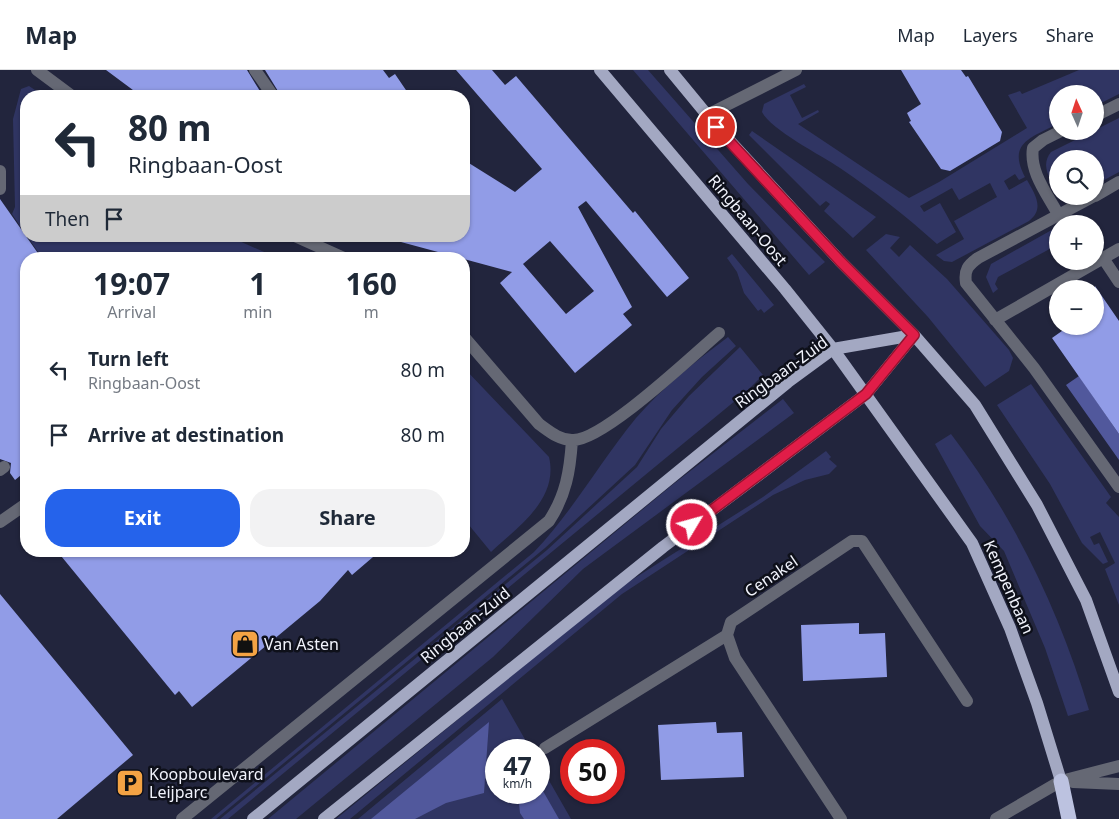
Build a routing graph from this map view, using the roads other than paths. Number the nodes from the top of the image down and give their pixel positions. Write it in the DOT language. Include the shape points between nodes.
graph roads {
  1 [pos="37,70"];
  2 [pos="255,70"];
  3 [pos="600,70"];
  4 [pos="670,70"];
  5 [pos="796,70"];
  6 [pos="64,90"];
  7 [pos="269,90"];
  8 [pos="1119,104"];
  9 [pos="1104,112"];
  10 [pos="707,115"];
  11 [pos="1049,137"];
  12 [pos="0,171"];
  13 [pos="1119,182"];
  14 [pos="0,189"];
  15 [pos="1104,191"];
  16 [pos="1079,205"];
  17 [pos="1059,215"];
  18 [pos="1062,215"];
  19 [pos="1049,222"];
  20 [pos="304,242"];
  21 [pos="1119,249"];
  22 [pos="320,252"];
  23 [pos="1104,257"];
  24 [pos="1104,260"];
  25 [pos="1082,270"];
  26 [pos="1119,282"];
  27 [pos="995,320"];
  28 [pos="719,333"];
  29 [pos="914,335"];
  30 [pos="470,344"];
  31 [pos="833,349"];
  32 [pos="866,394"];
  33 [pos="572,440"];
  34 [pos="1119,487"];
  35 [pos="20,508"];
  36 [pos="0,522"];
  37 [pos="727,634"];
  38 [pos="1119,692"];
  39 [pos="967,701"];
  40 [pos="550,745"];
  41 [pos="1119,766"];
  42 [pos="1061,781"];
  43 [pos="1119,784"];
  44 [pos="182,819"];
  45 [pos="253,819"];
  46 [pos="324,819"];
  47 [pos="841,819"];
  48 [pos="996,819"];
  49 [pos="1069,819"];
  1 -- 6 [label="street"];
  2 -- 7 [label="street"];
  3 -- 31 [label="main road, Ringbaan-Oost"];
  4 -- 10 [label="main road"];
  5 -- 10 [label="street"];
  8 -- 9 [label="street"];
  10 -- 29 [label="main road" via="840,261"];
  11 -- 17 [label="street" via="1033,148 1031,158 1033,168"];
  12 -- 14 [label="street"];
  13 -- 15 [label="street"];
  16 -- 18 [label="street"];
  19 -- 27 [label="street" via="968,266 964,275 966,283"];
  20 -- 22 [label="street"];
  21 -- 23 [label="street"];
  24 -- 26 [label="street"];
  25 -- 27 [label="street"];
  27 -- 34 [label="street" via="1034,368"];
  28 -- 33 [label="street" via="606,428 582,440"];
  29 -- 31 [label="main road, Ringbaan-Zuid"];
  29 -- 32 [label="main road"];
  29 -- 38 [label="main road" via="975,405 1037,505 1086,600"];
  30 -- 33 [label="street" via="539,424 553,434"];
  31 -- 32 [label="main road, Ringbaan-Oost"];
  31 -- 45 [label="main road, Ringbaan-Zuid" via="788,382"];
  32 -- 42 [label="main road, Kempenbaan" via="972,544 1010,628"];
  32 -- 46 [label="main road" via="663,547"];
  33 -- 44 [label="street, Ringbaan-Zuid" via="566,488 549,521"];
  35 -- 36 [label="street"];
  37 -- 39 [label="street, Cenakel" via="731,622 852,541 862,540"];
  37 -- 40 [label="street"];
  37 -- 47 [label="street" via="736,658"];
  41 -- 42 [label="street"];
  42 -- 43 [label="street"];
  42 -- 48 [label="street"];
  42 -- 49 [label="highway, Kempenbaan"];
}
